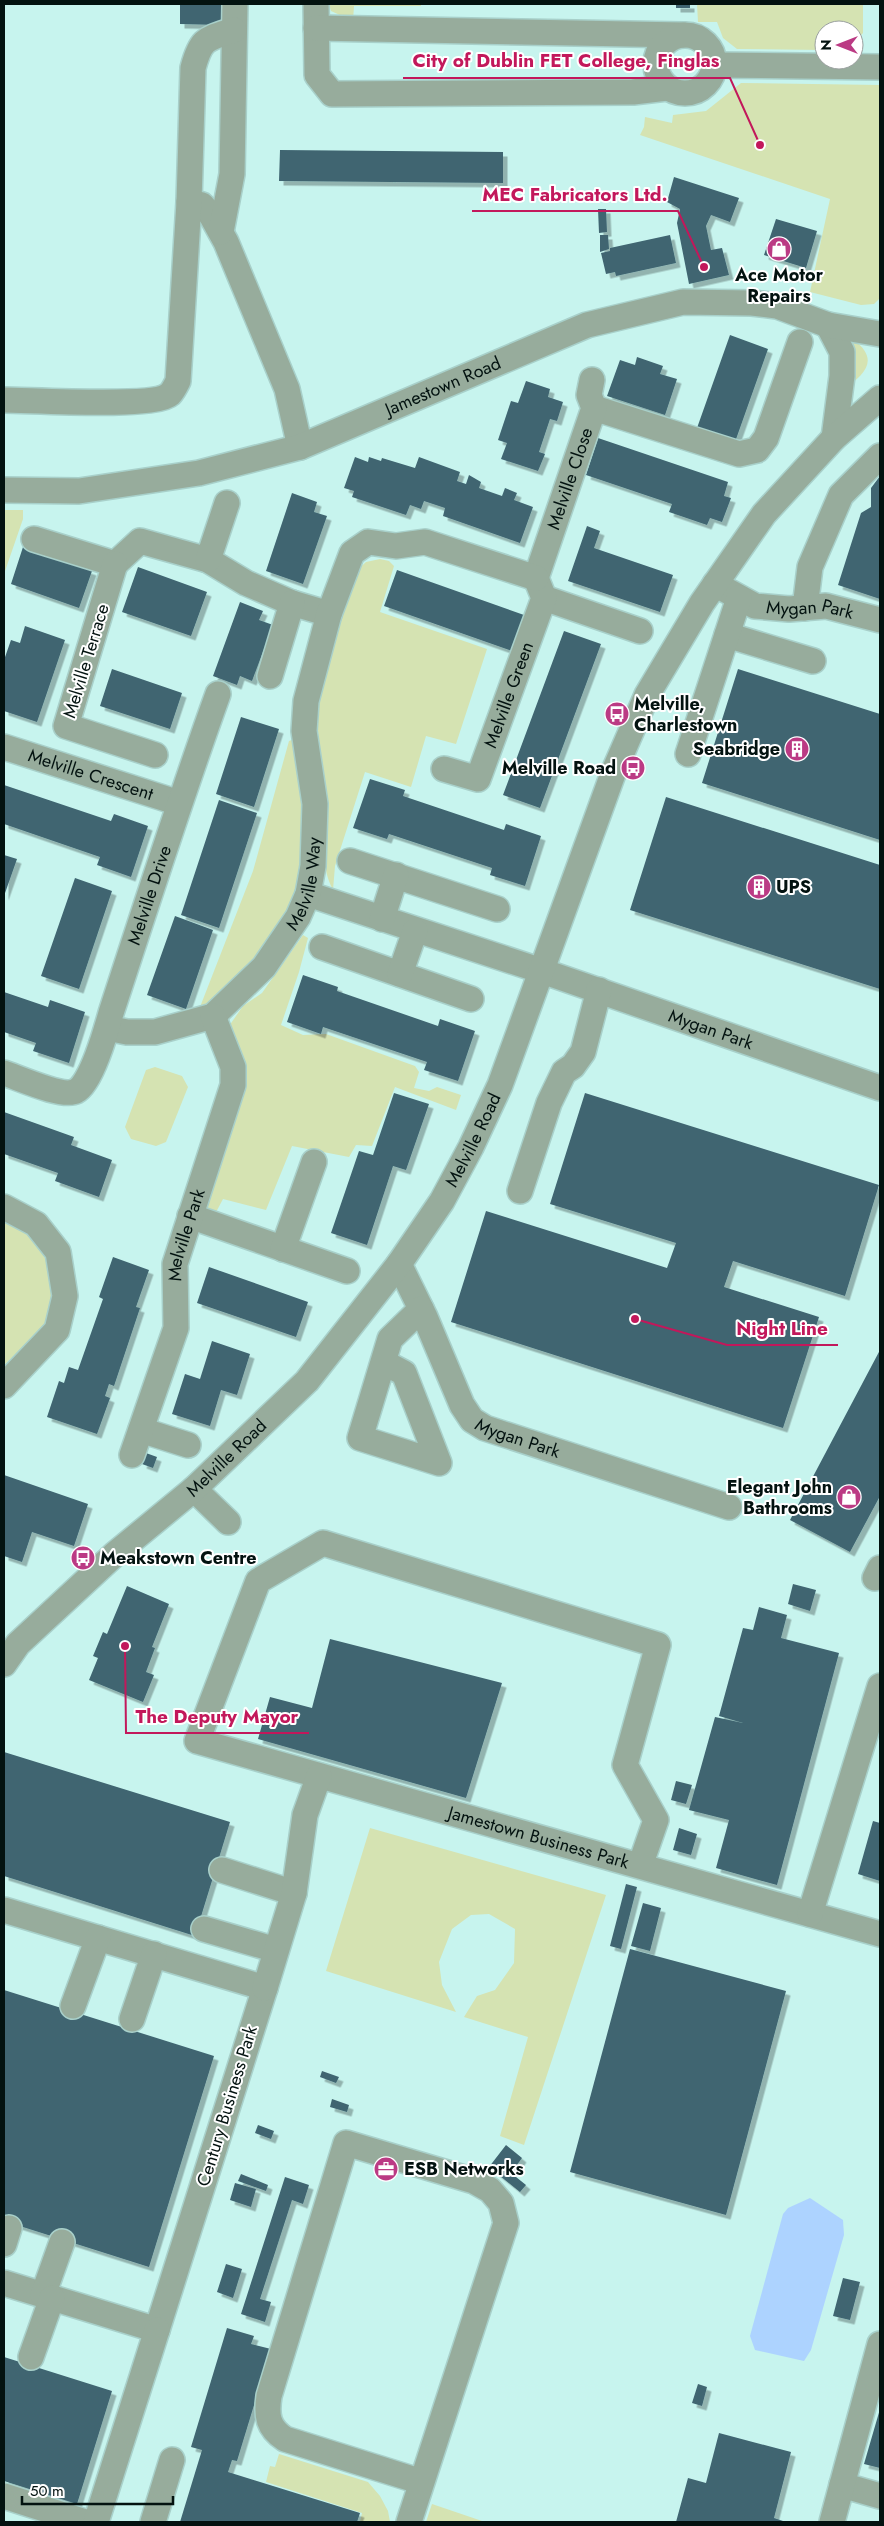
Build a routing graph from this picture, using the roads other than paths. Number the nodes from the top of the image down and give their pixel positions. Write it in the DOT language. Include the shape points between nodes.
graph roads {
  1 [pos="235,4"];
  2 [pos="316,4"];
  3 [pos="316,28"];
  4 [pos="234,30"];
  5 [pos="682,35"];
  6 [pos="714,65"];
  7 [pos="880,67"];
  8 [pos="667,88"];
  9 [pos="189,202"];
  10 [pos="223,237"];
  11 [pos="828,325"];
  12 [pos="880,334"];
  13 [pos="800,342"];
  14 [pos="592,380"];
  15 [pos="880,398"];
  16 [pos="4,400"];
  17 [pos="594,408"];
  18 [pos="834,438"];
  19 [pos="300,447"];
  20 [pos="880,456"];
  21 [pos="4,490"];
  22 [pos="227,502"];
  23 [pos="34,539"];
  24 [pos="208,560"];
  25 [pos="115,564"];
  26 [pos="715,584"];
  27 [pos="540,588"];
  28 [pos="739,598"];
  29 [pos="292,603"];
  30 [pos="806,608"];
  31 [pos="329,614"];
  32 [pos="880,620"];
  33 [pos="640,631"];
  34 [pos="727,635"];
  35 [pos="812,661"];
  36 [pos="270,676"];
  37 [pos="218,694"];
  38 [pos="4,747"];
  39 [pos="688,754"];
  40 [pos="155,755"];
  41 [pos="444,768"];
  42 [pos="179,803"];
  43 [pos="350,860"];
  44 [pos="396,875"];
  45 [pos="308,894"];
  46 [pos="497,908"];
  47 [pos="382,918"];
  48 [pos="415,931"];
  49 [pos="322,947"];
  50 [pos="542,971"];
  51 [pos="400,974"];
  52 [pos="599,990"];
  53 [pos="471,999"];
  54 [pos="213,1016"];
  55 [pos="107,1028"];
  56 [pos="4,1073"];
  57 [pos="880,1088"];
  58 [pos="314,1162"];
  59 [pos="520,1191"];
  60 [pos="4,1207"];
  61 [pos="190,1216"];
  62 [pos="283,1249"];
  63 [pos="399,1264"];
  64 [pos="346,1271"];
  65 [pos="421,1309"];
  66 [pos="383,1362"];
  67 [pos="4,1386"];
  68 [pos="141,1430"];
  69 [pos="188,1445"];
  70 [pos="132,1455"];
  71 [pos="194,1489"];
  72 [pos="728,1507"];
  73 [pos="228,1522"];
  74 [pos="11,1638"];
  75 [pos="4,1664"];
  76 [pos="880,1686"];
  77 [pos="319,1776"];
  78 [pos="640,1866"];
  79 [pos="222,1870"];
  80 [pos="294,1893"];
  81 [pos="4,1910"];
  82 [pos="810,1914"];
  83 [pos="204,1929"];
  84 [pos="880,1934"];
  85 [pos="98,1938"];
  86 [pos="276,1950"];
  87 [pos="154,1954"];
  88 [pos="264,1988"];
  89 [pos="73,2006"];
  90 [pos="132,2019"];
  91 [pos="62,2242"];
  92 [pos="4,2283"];
  93 [pos="48,2297"];
  94 [pos="157,2330"];
  95 [pos="880,2344"];
  96 [pos="31,2357"];
  97 [pos="172,2460"];
  98 [pos="422,2482"];
  99 [pos="842,2485"];
  100 [pos="4,2496"];
  101 [pos="880,2496"];
  102 [pos="84,2522"];
  103 [pos="96,2522"];
  104 [pos="153,2522"];
  105 [pos="409,2522"];
  106 [pos="832,2522"];
  1 -- 4 [label="street"];
  2 -- 3 [label="street"];
  3 -- 5 [label="street"];
  3 -- 8 [label="street" via="317,75 332,94 634,92"];
  4 -- 9 [label="street" via="212,38 199,48 193,68"];
  4 -- 10 [label="street" via="232,174"];
  5 -- 6 [label="street" via="692,35 707,44"];
  5 -- 8 [label="street" via="673,37 659,51 656,71"];
  6 -- 7 [label="street"];
  6 -- 8 [label="street" via="711,80 696,92 686,94"];
  9 -- 10 [label="street" via="202,205 212,215"];
  9 -- 16 [label="street" via="178,381 170,394 154,401"];
  10 -- 19 [label="street" via="287,389"];
  11 -- 12 [label="street, Jamestown Road"];
  11 -- 18 [label="street" via="842,352"];
  11 -- 19 [label="street, Jamestown Road" via="777,306 683,302 587,325"];
  13 -- 17 [label="street" via="766,438 757,450 739,454"];
  14 -- 17 [label="street, Melville Close" via="589,396"];
  15 -- 18 [label="street, Melville Road"];
  17 -- 27 [label="street, Melville Close"];
  18 -- 26 [label="street, Melville Road" via="764,514"];
  19 -- 21 [label="street, Jamestown Road" via="199,473 79,491"];
  20 -- 30 [label="street" via="841,495 810,567"];
  22 -- 24 [label="street"];
  23 -- 25 [label="street"];
  24 -- 25 [label="street" via="140,541"];
  24 -- 29 [label="street" via="246,583"];
  25 -- 40 [label="street, Melville Terrace" via="66,726"];
  26 -- 28 [label="street, Mygan Park"];
  26 -- 50 [label="street, Melville Road" via="647,695 614,771"];
  27 -- 31 [label="street" via="426,542 396,546 368,542 352,552"];
  27 -- 33 [label="street"];
  27 -- 41 [label="street, Melville Green" via="478,779"];
  28 -- 30 [label="street, Mygan Park" via="755,606"];
  28 -- 34 [label="street"];
  29 -- 31 [label="street"];
  29 -- 36 [label="street"];
  30 -- 32 [label="street, Mygan Park" via="836,608"];
  31 -- 45 [label="street, Melville Way" via="306,701 304,731 315,804 313,866"];
  34 -- 35 [label="street"];
  34 -- 39 [label="street"];
  37 -- 42 [label="street, Melville Drive"];
  38 -- 42 [label="street, Melville Crescent"];
  42 -- 55 [label="street, Melville Drive"];
  43 -- 44 [label="street"];
  44 -- 46 [label="street"];
  44 -- 47 [label="street"];
  45 -- 47 [label="street"];
  45 -- 54 [label="street, Melville Way" via="298,917 264,967"];
  47 -- 48 [label="street"];
  48 -- 50 [label="street"];
  48 -- 51 [label="street"];
  49 -- 51 [label="street"];
  50 -- 52 [label="street, Mygan Park"];
  50 -- 63 [label="street, Melville Road" via="500,1085 470,1148 442,1201"];
  51 -- 53 [label="street"];
  52 -- 57 [label="street, Mygan Park"];
  52 -- 59 [label="street" via="583,1052 564,1072 549,1104"];
  54 -- 55 [label="street, Melville Way" via="155,1032"];
  54 -- 61 [label="street, Melville Park" via="233,1066 233,1085"];
  55 -- 56 [label="street, Melville Drive" via="84,1086 74,1092 63,1093"];
  58 -- 62 [label="street"];
  60 -- 67 [label="street" via="36,1224 58,1252 65,1296 57,1330"];
  61 -- 62 [label="street"];
  61 -- 68 [label="street, Melville Park" via="174,1264 176,1328"];
  62 -- 64 [label="street"];
  63 -- 65 [label="street, Mygan Park"];
  63 -- 71 [label="street, Melville Road" via="307,1381"];
  65 -- 66 [label="street" via="390,1339"];
  65 -- 72 [label="street, Mygan Park" via="462,1405 472,1420 485,1428"];
  68 -- 69 [label="street"];
  68 -- 70 [label="street, Melville Park"];
  71 -- 73 [label="street"];
  71 -- 74 [label="street, Melville Road"];
  74 -- 75 [label="street, Melville Road"];
  76 -- 82 [label="street"];
  77 -- 78 [label="street, Jamestown Business Park"];
  77 -- 78 [label="street, Jamestown Business Park" via="197,1741 258,1581 323,1543 658,1645 625,1764 656,1820"];
  77 -- 80 [label="street, Century Business Park" via="305,1815"];
  78 -- 82 [label="street, Jamestown Business Park"];
  79 -- 80 [label="street"];
  80 -- 86 [label="street, Century Business Park"];
  81 -- 85 [label="street"];
  82 -- 84 [label="street, Jamestown Business Park"];
  83 -- 86 [label="street"];
  85 -- 87 [label="street"];
  85 -- 89 [label="street"];
  86 -- 88 [label="street, Century Business Park"];
  87 -- 88 [label="street"];
  87 -- 90 [label="street"];
  88 -- 94 [label="street, Century Business Park"];
  91 -- 93 [label="street"];
  92 -- 93 [label="street"];
  93 -- 94 [label="street"];
  93 -- 96 [label="street"];
  94 -- 103 [label="street, Century Business Park"];
  95 -- 99 [label="street"];
  97 -- 104 [label="street"];
  98 -- 98 [label="street" via="506,2223 501,2203 490,2190 474,2181 346,2143 267,2409 275,2432 285,2439"];
  98 -- 105 [label="street"];
  99 -- 101 [label="street"];
  99 -- 106 [label="street"];
  100 -- 102 [label="street"];
}
